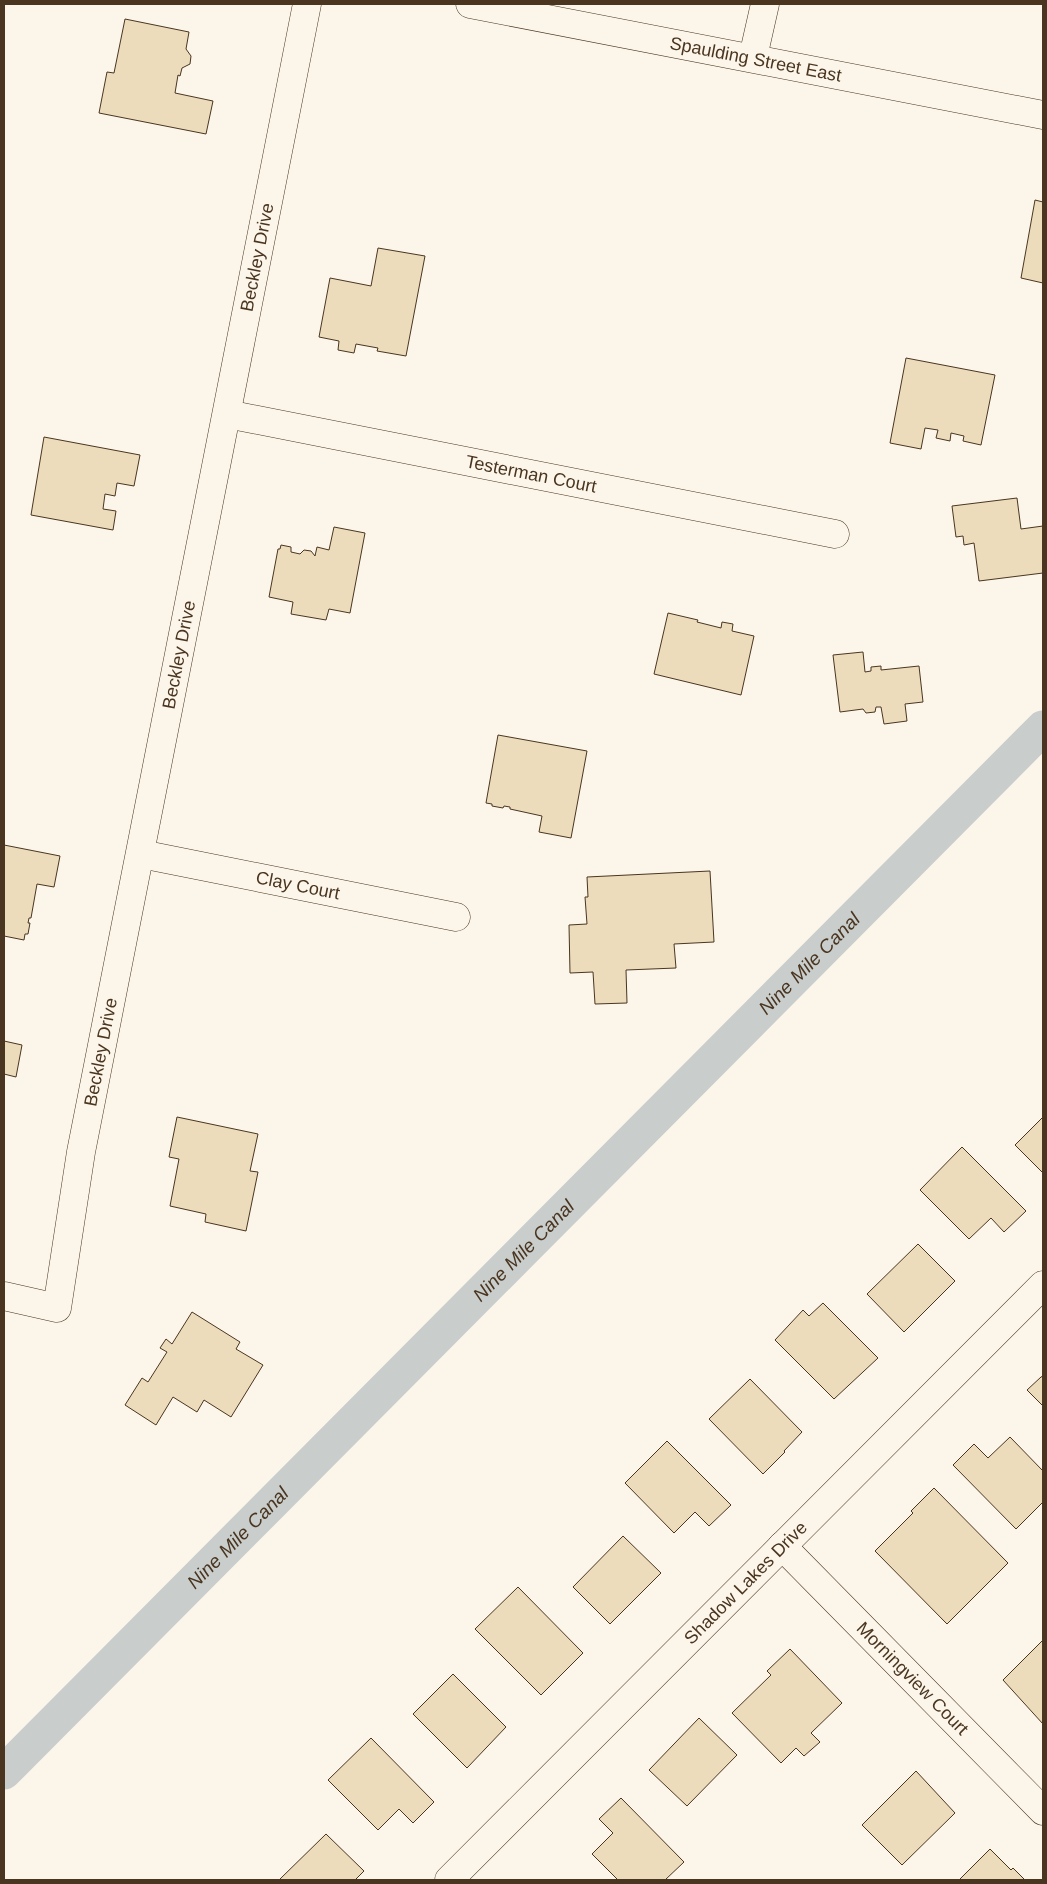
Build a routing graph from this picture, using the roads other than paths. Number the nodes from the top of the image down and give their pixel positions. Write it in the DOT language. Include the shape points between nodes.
graph roads {
  1 [pos="307,4"];
  2 [pos="470,4"];
  3 [pos="765,4"];
  4 [pos="753,58"];
  5 [pos="1043,114"];
  6 [pos="227,414"];
  7 [pos="834,534"];
  8 [pos="141,854"];
  9 [pos="456,917"];
  10 [pos="1043,1284"];
  11 [pos="4,1296"];
  12 [pos="782,1546"];
  13 [pos="1043,1811"];
  14 [pos="449,1880"];
  1 -- 6 [label="street, Beckley Drive"];
  2 -- 4 [label="street, Spaulding Street East"];
  3 -- 4 [label="street"];
  4 -- 5 [label="street, Spaulding Street East"];
  6 -- 7 [label="street, Testerman Court"];
  6 -- 8 [label="street, Beckley Drive"];
  8 -- 9 [label="street, Clay Court"];
  8 -- 11 [label="street, Beckley Drive" via="81,1152 57,1308"];
  10 -- 12 [label="street, Shadow Lakes Drive"];
  12 -- 13 [label="street, Morningview Court"];
  12 -- 14 [label="street, Shadow Lakes Drive"];
}
